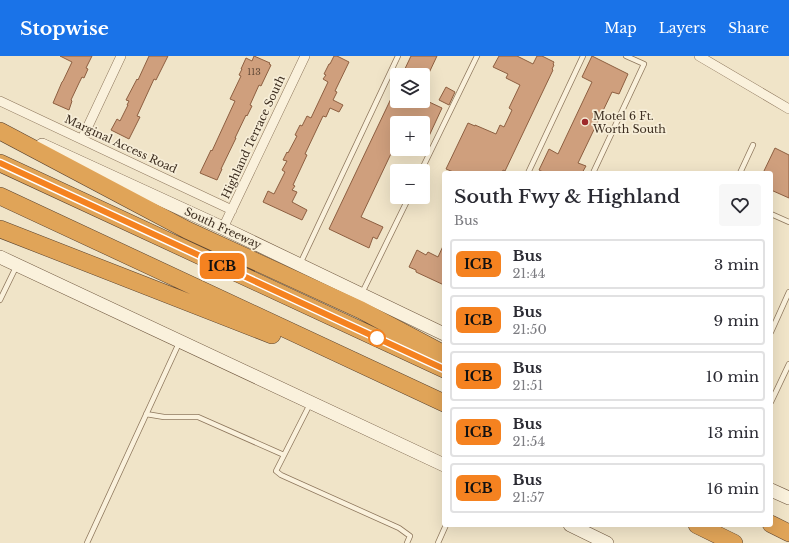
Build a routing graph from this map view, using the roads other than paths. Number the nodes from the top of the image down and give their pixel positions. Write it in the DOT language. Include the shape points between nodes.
graph roads {
  1 [pos="121,56"];
  2 [pos="305,56"];
  3 [pos="398,56"];
  4 [pos="477,56"];
  5 [pos="583,56"];
  6 [pos="626,56"];
  7 [pos="704,57"];
  8 [pos="0,101"];
  9 [pos="789,109"];
  10 [pos="0,125"];
  11 [pos="0,132"];
  12 [pos="82,139"];
  13 [pos="753,145"];
  14 [pos="0,163"];
  15 [pos="424,164"];
  16 [pos="529,171"];
  17 [pos="594,171"];
  18 [pos="741,171"];
  19 [pos="0,196"];
  20 [pos="406,204"];
  21 [pos="232,210"];
  22 [pos="773,215"];
  23 [pos="789,222"];
  24 [pos="223,228"];
  25 [pos="0,229"];
  26 [pos="0,257"];
  27 [pos="16,265"];
  28 [pos="300,265"];
  29 [pos="789,292"];
  30 [pos="362,295"];
  31 [pos="0,300"];
  32 [pos="773,328"];
  33 [pos="442,333"];
  34 [pos="179,341"];
  35 [pos="442,353"];
  36 [pos="789,364"];
  37 [pos="442,368"];
  38 [pos="773,398"];
  39 [pos="311,402"];
  40 [pos="442,402"];
  41 [pos="442,402"];
  42 [pos="146,414"];
  43 [pos="284,455"];
  44 [pos="442,464"];
  45 [pos="773,491"];
  46 [pos="789,498"];
  47 [pos="773,525"];
  48 [pos="445,527"];
  49 [pos="574,527"];
  50 [pos="701,527"];
  51 [pos="789,533"];
  52 [pos="87,543"];
  53 [pos="407,543"];
  54 [pos="438,543"];
  55 [pos="608,543"];
  56 [pos="734,543"];
  1 -- 12 [label="street"];
  2 -- 21 [label="street, Highland Terrace South"];
  3 -- 28 [label="lane"];
  4 -- 15 [label="lane"];
  5 -- 16 [label="lane"];
  6 -- 17 [label="lane" via="644,64"];
  7 -- 9 [label="street"];
  8 -- 12 [label="street, Marginal Access Road"];
  10 -- 24 [label="main road, South Freeway"];
  11 -- 35 [label="highway" via="187,230 361,310"];
  12 -- 21 [label="street, Marginal Access Road"];
  13 -- 18 [label="lane"];
  14 -- 37 [label="highway"];
  19 -- 40 [label="highway"];
  20 -- 30 [label="lane"];
  21 -- 24 [label="street, Highland Terrace South"];
  22 -- 23 [label="lane"];
  24 -- 28 [label="main road, South Freeway"];
  25 -- 41 [label="highway"];
  26 -- 27 [label="main road"];
  27 -- 31 [label="lane"];
  27 -- 34 [label="main road"];
  28 -- 30 [label="main road, South Freeway"];
  29 -- 32 [label="lane"];
  30 -- 33 [label="main road, South Freeway"];
  34 -- 39 [label="main road"];
  34 -- 42 [label="lane"];
  36 -- 38 [label="lane"];
  39 -- 43 [label="lane"];
  39 -- 44 [label="main road"];
  42 -- 43 [label="lane" via="198,418"];
  42 -- 52 [label="lane"];
  43 -- 53 [label="lane" via="276,471 281,475 399,528 410,536"];
  45 -- 46 [label="main road"];
  47 -- 51 [label="highway"];
  48 -- 54 [label="lane"];
  49 -- 55 [label="main road"];
  50 -- 56 [label="highway"];
}
